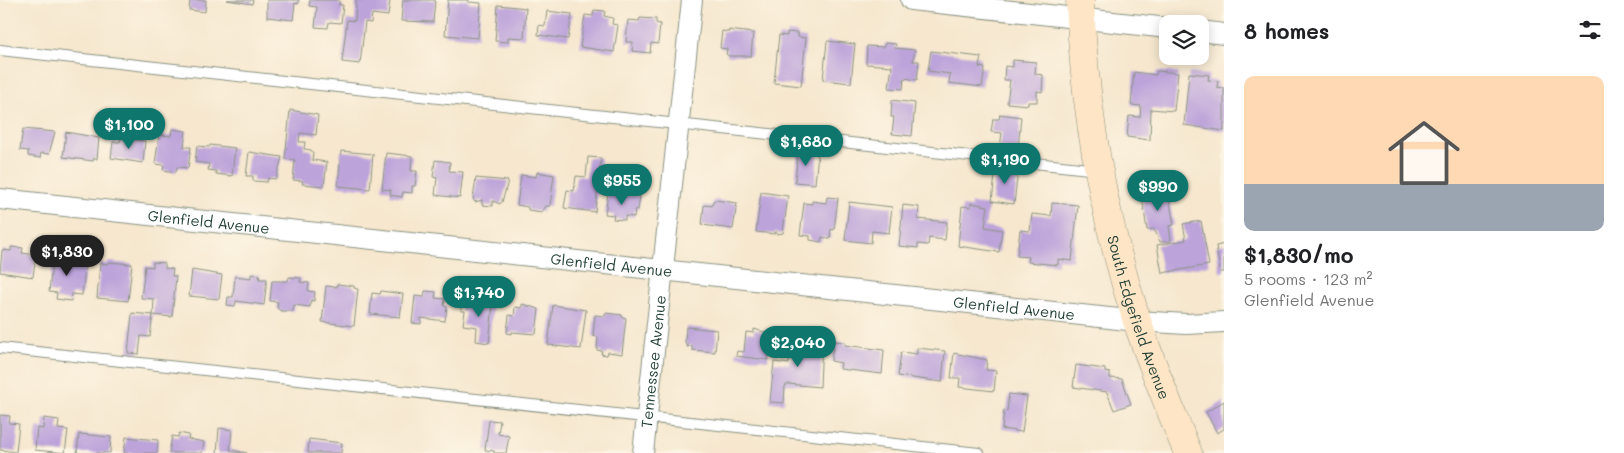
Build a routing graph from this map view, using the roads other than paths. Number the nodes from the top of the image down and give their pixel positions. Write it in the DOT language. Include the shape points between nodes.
graph roads {
  1 [pos="692,0"];
  2 [pos="911,0"];
  3 [pos="1080,9"];
  4 [pos="1159,26"];
  5 [pos="1209,32"];
  6 [pos="1224,34"];
  7 [pos="0,50"];
  8 [pos="679,123"];
  9 [pos="1100,170"];
  10 [pos="0,199"];
  11 [pos="663,271"];
  12 [pos="1137,321"];
  13 [pos="1224,322"];
  14 [pos="0,348"];
  15 [pos="646,418"];
  16 [pos="643,453"];
  17 [pos="979,453"];
  18 [pos="1188,453"];
  1 -- 8 [label="street, Tennessee Avenue"];
  2 -- 3 [label="street"];
  3 -- 4 [label="street"];
  3 -- 9 [label="street, South Edgefield Avenue" via="1090,113"];
  5 -- 6 [label="street"];
  7 -- 8 [label="lane"];
  8 -- 9 [label="lane"];
  8 -- 11 [label="street, Tennessee Avenue"];
  9 -- 12 [label="street, South Edgefield Avenue" via="1113,237"];
  10 -- 11 [label="street, Glenfield Avenue"];
  11 -- 12 [label="street, Glenfield Avenue"];
  11 -- 15 [label="street, Tennessee Avenue"];
  12 -- 13 [label="street, Glenfield Avenue"];
  12 -- 18 [label="street, South Edgefield Avenue"];
  14 -- 15 [label="lane"];
  15 -- 16 [label="street, Tennessee Avenue"];
  15 -- 17 [label="lane"];
}
